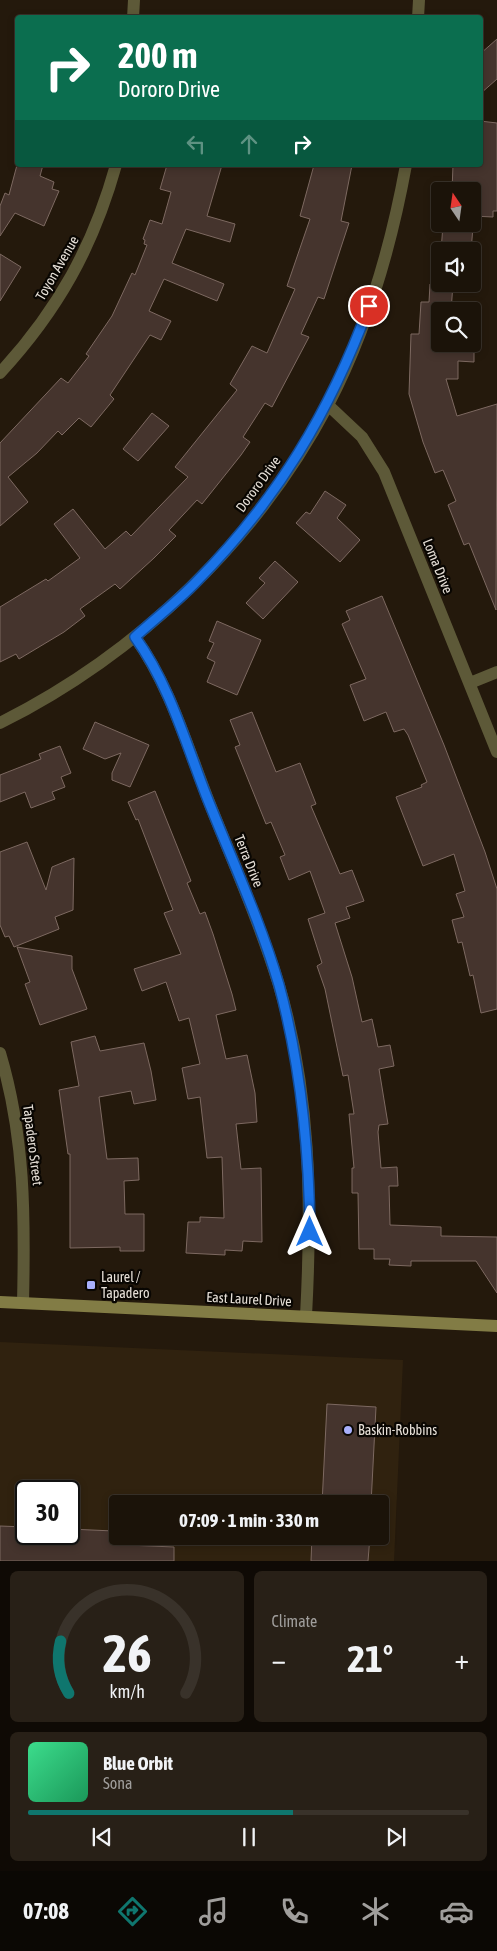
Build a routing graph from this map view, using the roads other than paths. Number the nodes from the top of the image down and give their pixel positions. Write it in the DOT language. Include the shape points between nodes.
graph roads {
  1 [pos="134,0"];
  2 [pos="419,0"];
  3 [pos="133,15"];
  4 [pos="418,15"];
  5 [pos="115,167"];
  6 [pos="406,167"];
  7 [pos="0,373"];
  8 [pos="328,404"];
  9 [pos="135,637"];
  10 [pos="497,672"];
  11 [pos="470,683"];
  12 [pos="0,723"];
  13 [pos="497,752"];
  14 [pos="0,1053"];
  15 [pos="0,1302"];
  16 [pos="23,1303"];
  17 [pos="306,1316"];
  18 [pos="497,1326"];
  1 -- 3 [label="street"];
  2 -- 4 [label="street"];
  5 -- 7 [label="street, Toyon Avenue" via="101,216 73,275 36,331"];
  6 -- 8 [label="street, Dororo Drive" via="382,269 355,346"];
  8 -- 9 [label="street, Dororo Drive" via="279,484 240,535 197,582"];
  8 -- 11 [label="street, Loma Drive" via="353,426 378,460"];
  9 -- 12 [label="street, Dororo Drive" via="70,683"];
  9 -- 17 [label="street, Terra Drive" via="160,677 261,932 285,1009 300,1082 308,1160 310,1232"];
  10 -- 11 [label="street"];
  11 -- 13 [label="street, Loma Drive"];
  14 -- 16 [label="street, Tapadero Street" via="14,1105 21,1152"];
  15 -- 16 [label="main road, East Laurel Drive"];
  16 -- 17 [label="main road, East Laurel Drive"];
  17 -- 18 [label="main road, East Laurel Drive"];
}
